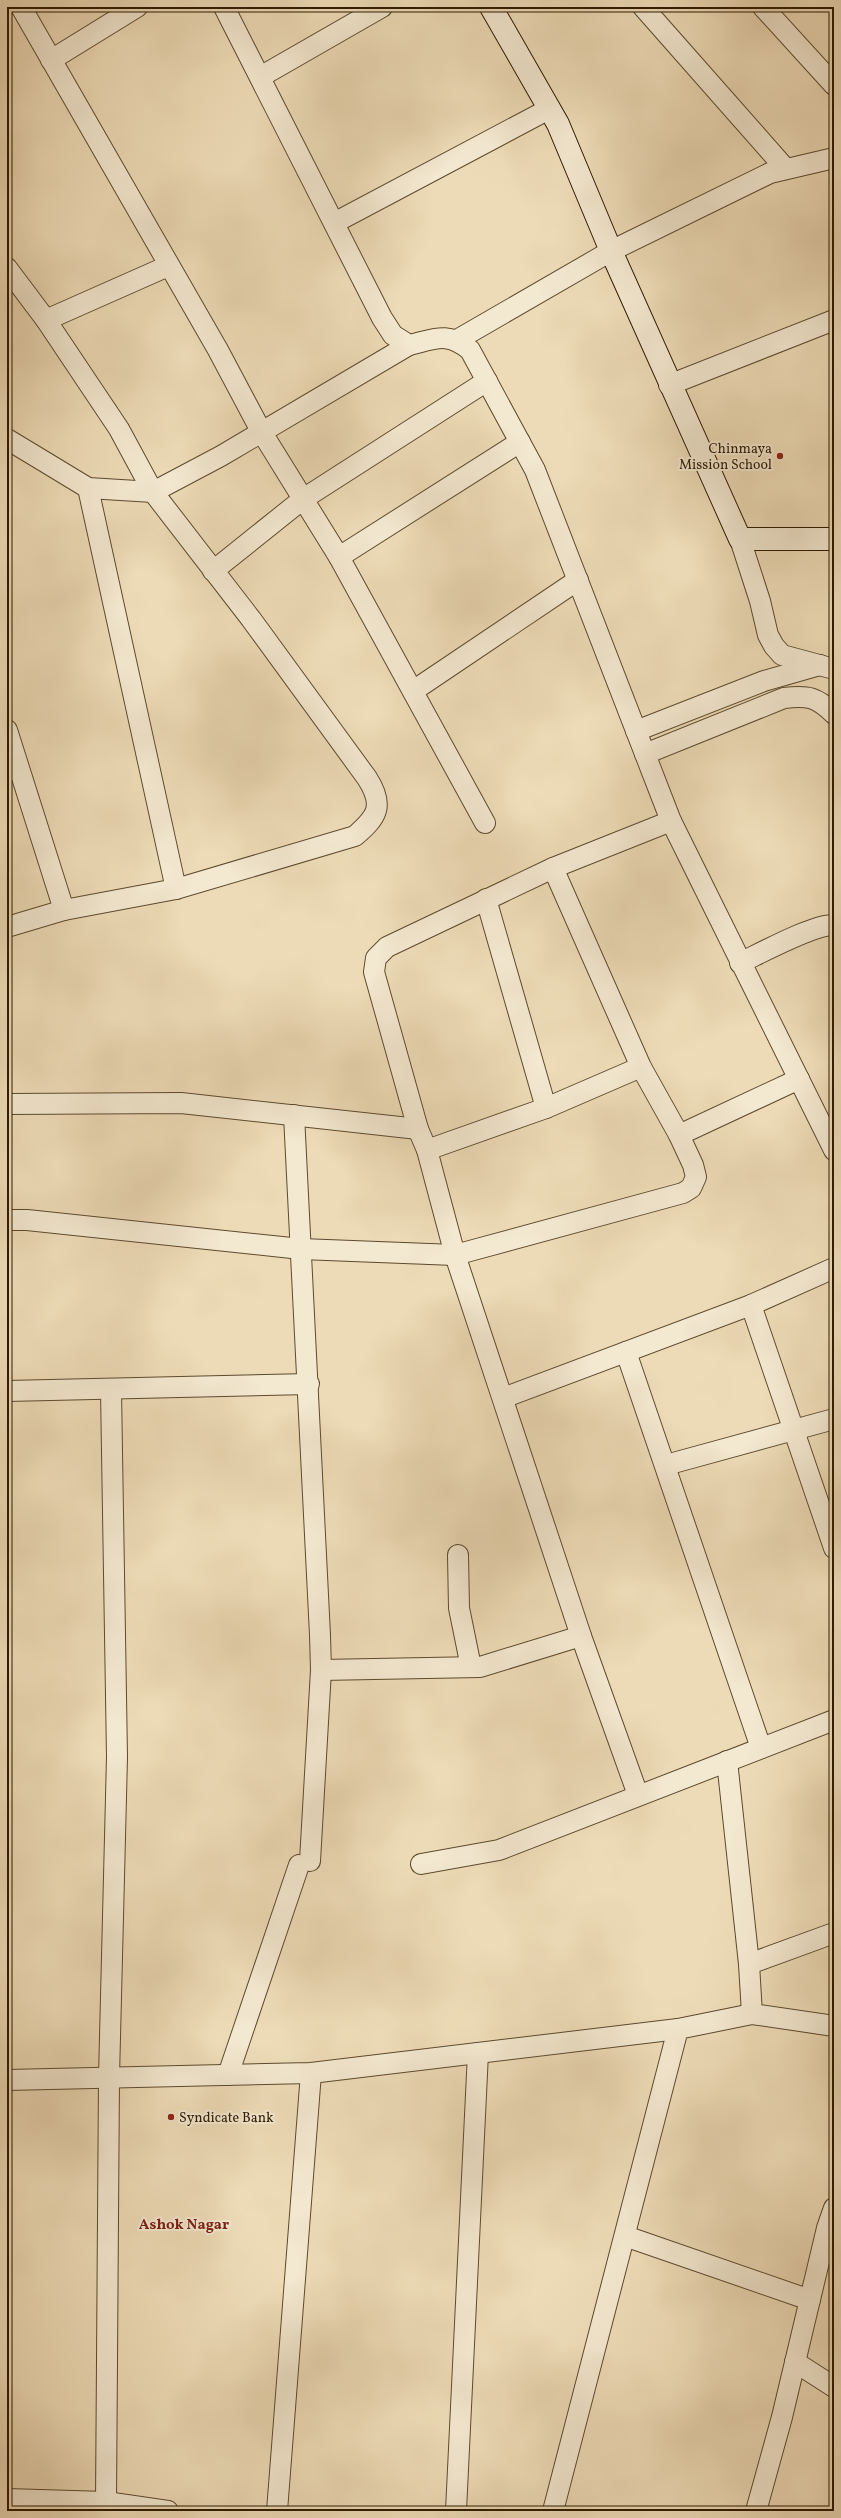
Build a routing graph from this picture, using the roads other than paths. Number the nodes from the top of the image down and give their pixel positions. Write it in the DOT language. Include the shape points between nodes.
graph roads {
  1 [pos="21,7"];
  2 [pos="137,7"];
  3 [pos="224,7"];
  4 [pos="382,7"];
  5 [pos="491,7"];
  6 [pos="643,7"];
  7 [pos="763,7"];
  8 [pos="51,60"];
  9 [pos="260,77"];
  10 [pos="834,85"];
  11 [pos="549,109"];
  12 [pos="834,158"];
  13 [pos="785,168"];
  14 [pos="334,223"];
  15 [pos="611,251"];
  16 [pos="168,266"];
  17 [pos="7,268"];
  18 [pos="46,320"];
  19 [pos="834,320"];
  20 [pos="457,340"];
  21 [pos="408,345"];
  22 [pos="486,381"];
  23 [pos="669,384"];
  24 [pos="261,431"];
  25 [pos="7,439"];
  26 [pos="520,442"];
  27 [pos="88,488"];
  28 [pos="153,492"];
  29 [pos="303,499"];
  30 [pos="740,539"];
  31 [pos="834,539"];
  32 [pos="339,556"];
  33 [pos="213,571"];
  34 [pos="578,580"];
  35 [pos="827,667"];
  36 [pos="413,691"];
  37 [pos="834,714"];
  38 [pos="7,730"];
  39 [pos="636,731"];
  40 [pos="645,754"];
  41 [pos="671,821"];
  42 [pos="486,823"];
  43 [pos="553,868"];
  44 [pos="176,889"];
  45 [pos="486,899"];
  46 [pos="64,910"];
  47 [pos="834,925"];
  48 [pos="7,927"];
  49 [pos="740,963"];
  50 [pos="641,1067"];
  51 [pos="799,1079"];
  52 [pos="7,1104"];
  53 [pos="546,1108"];
  54 [pos="294,1115"];
  55 [pos="418,1129"];
  56 [pos="679,1135"];
  57 [pos="427,1150"];
  58 [pos="834,1150"];
  59 [pos="7,1220"];
  60 [pos="301,1249"];
  61 [pos="455,1255"];
  62 [pos="834,1268"];
  63 [pos="751,1305"];
  64 [pos="626,1352"];
  65 [pos="309,1384"];
  66 [pos="111,1390"];
  67 [pos="7,1391"];
  68 [pos="503,1398"];
  69 [pos="834,1420"];
  70 [pos="792,1431"];
  71 [pos="666,1465"];
  72 [pos="834,1548"];
  73 [pos="458,1555"];
  74 [pos="581,1636"];
  75 [pos="471,1667"];
  76 [pos="321,1670"];
  77 [pos="834,1720"];
  78 [pos="761,1748"];
  79 [pos="727,1761"];
  80 [pos="638,1795"];
  81 [pos="421,1864"];
  82 [pos="834,1933"];
  83 [pos="749,1964"];
  84 [pos="752,2014"];
  85 [pos="834,2026"];
  86 [pos="678,2029"];
  87 [pos="478,2053"];
  88 [pos="311,2073"];
  89 [pos="228,2075"];
  90 [pos="109,2077"];
  91 [pos="7,2080"];
  92 [pos="834,2208"];
  93 [pos="625,2236"];
  94 [pos="810,2300"];
  95 [pos="795,2362"];
  96 [pos="834,2387"];
  97 [pos="7,2499"];
  98 [pos="106,2502"];
  99 [pos="168,2511"];
  100 [pos="277,2511"];
  101 [pos="456,2511"];
  102 [pos="554,2511"];
  103 [pos="756,2511"];
  1 -- 8 [label="street"];
  2 -- 8 [label="street"];
  3 -- 9 [label="street"];
  4 -- 9 [label="street"];
  5 -- 11 [label="street"];
  6 -- 13 [label="street"];
  7 -- 10 [label="street"];
  8 -- 16 [label="street"];
  9 -- 14 [label="street"];
  11 -- 14 [label="street"];
  11 -- 15 [label="street" via="558,124"];
  12 -- 13 [label="street"];
  13 -- 15 [label="street"];
  14 -- 21 [label="street" via="382,318 393,335"];
  15 -- 20 [label="street"];
  15 -- 23 [label="street"];
  16 -- 18 [label="street"];
  16 -- 24 [label="street" via="218,350"];
  17 -- 18 [label="street"];
  18 -- 28 [label="street" via="119,429"];
  19 -- 23 [label="street"];
  20 -- 21 [label="street" via="445,337"];
  20 -- 22 [label="street" via="470,350"];
  21 -- 24 [label="street"];
  22 -- 26 [label="street"];
  22 -- 29 [label="street"];
  23 -- 30 [label="street"];
  24 -- 28 [label="street" via="221,456"];
  24 -- 29 [label="street"];
  25 -- 27 [label="street"];
  26 -- 32 [label="street"];
  26 -- 34 [label="street" via="535,470"];
  27 -- 28 [label="street"];
  27 -- 44 [label="street"];
  28 -- 33 [label="street"];
  29 -- 32 [label="street"];
  29 -- 33 [label="street"];
  30 -- 31 [label="street"];
  30 -- 35 [label="street" via="768,635 774,646 782,655"];
  32 -- 36 [label="street"];
  33 -- 44 [label="street" via="366,778 375,796 376,812 374,819 355,836"];
  34 -- 36 [label="street"];
  34 -- 39 [label="street"];
  35 -- 39 [label="street" via="764,681"];
  36 -- 42 [label="street"];
  37 -- 40 [label="street" via="823,703 804,696 784,698"];
  38 -- 46 [label="street"];
  39 -- 40 [label="street"];
  40 -- 41 [label="street"];
  41 -- 43 [label="street"];
  41 -- 49 [label="street"];
  43 -- 45 [label="street"];
  43 -- 50 [label="street"];
  44 -- 46 [label="street"];
  45 -- 53 [label="street"];
  45 -- 55 [label="street" via="387,947 376,958 374,972"];
  46 -- 48 [label="street"];
  47 -- 49 [label="street" via="812,930"];
  49 -- 51 [label="street"];
  50 -- 53 [label="street"];
  50 -- 56 [label="street"];
  51 -- 56 [label="street"];
  51 -- 58 [label="street"];
  52 -- 54 [label="street" via="181,1103"];
  53 -- 57 [label="street"];
  54 -- 55 [label="street"];
  54 -- 60 [label="street"];
  55 -- 57 [label="street"];
  56 -- 61 [label="street" via="696,1177 691,1188 683,1193"];
  57 -- 61 [label="street"];
  59 -- 60 [label="street"];
  60 -- 61 [label="street"];
  60 -- 65 [label="street"];
  61 -- 68 [label="street"];
  62 -- 63 [label="street"];
  63 -- 64 [label="street"];
  63 -- 70 [label="street"];
  64 -- 68 [label="street"];
  64 -- 71 [label="street"];
  65 -- 66 [label="street"];
  65 -- 76 [label="street"];
  66 -- 67 [label="street"];
  66 -- 90 [label="street" via="117,1757"];
  68 -- 74 [label="street"];
  69 -- 70 [label="street"];
  70 -- 71 [label="street"];
  70 -- 72 [label="street"];
  71 -- 78 [label="street"];
  73 -- 75 [label="street" via="459,1608"];
  74 -- 75 [label="street" via="499,1662"];
  74 -- 80 [label="street"];
  75 -- 76 [label="street"];
  76 -- 89 [label="street" via="304,1863"];
  77 -- 78 [label="street"];
  78 -- 79 [label="street"];
  79 -- 80 [label="street"];
  79 -- 83 [label="street"];
  80 -- 81 [label="street" via="500,1850"];
  82 -- 83 [label="street"];
  83 -- 84 [label="street"];
  84 -- 85 [label="street"];
  84 -- 86 [label="street"];
  86 -- 87 [label="street"];
  86 -- 93 [label="street"];
  87 -- 88 [label="street"];
  87 -- 101 [label="street"];
  88 -- 89 [label="street"];
  88 -- 100 [label="street"];
  89 -- 90 [label="street"];
  90 -- 91 [label="street"];
  90 -- 98 [label="street"];
  92 -- 94 [label="street"];
  93 -- 94 [label="street"];
  93 -- 102 [label="street"];
  94 -- 95 [label="street"];
  95 -- 96 [label="street"];
  95 -- 103 [label="street"];
  97 -- 98 [label="street"];
  98 -- 99 [label="street"];
}
